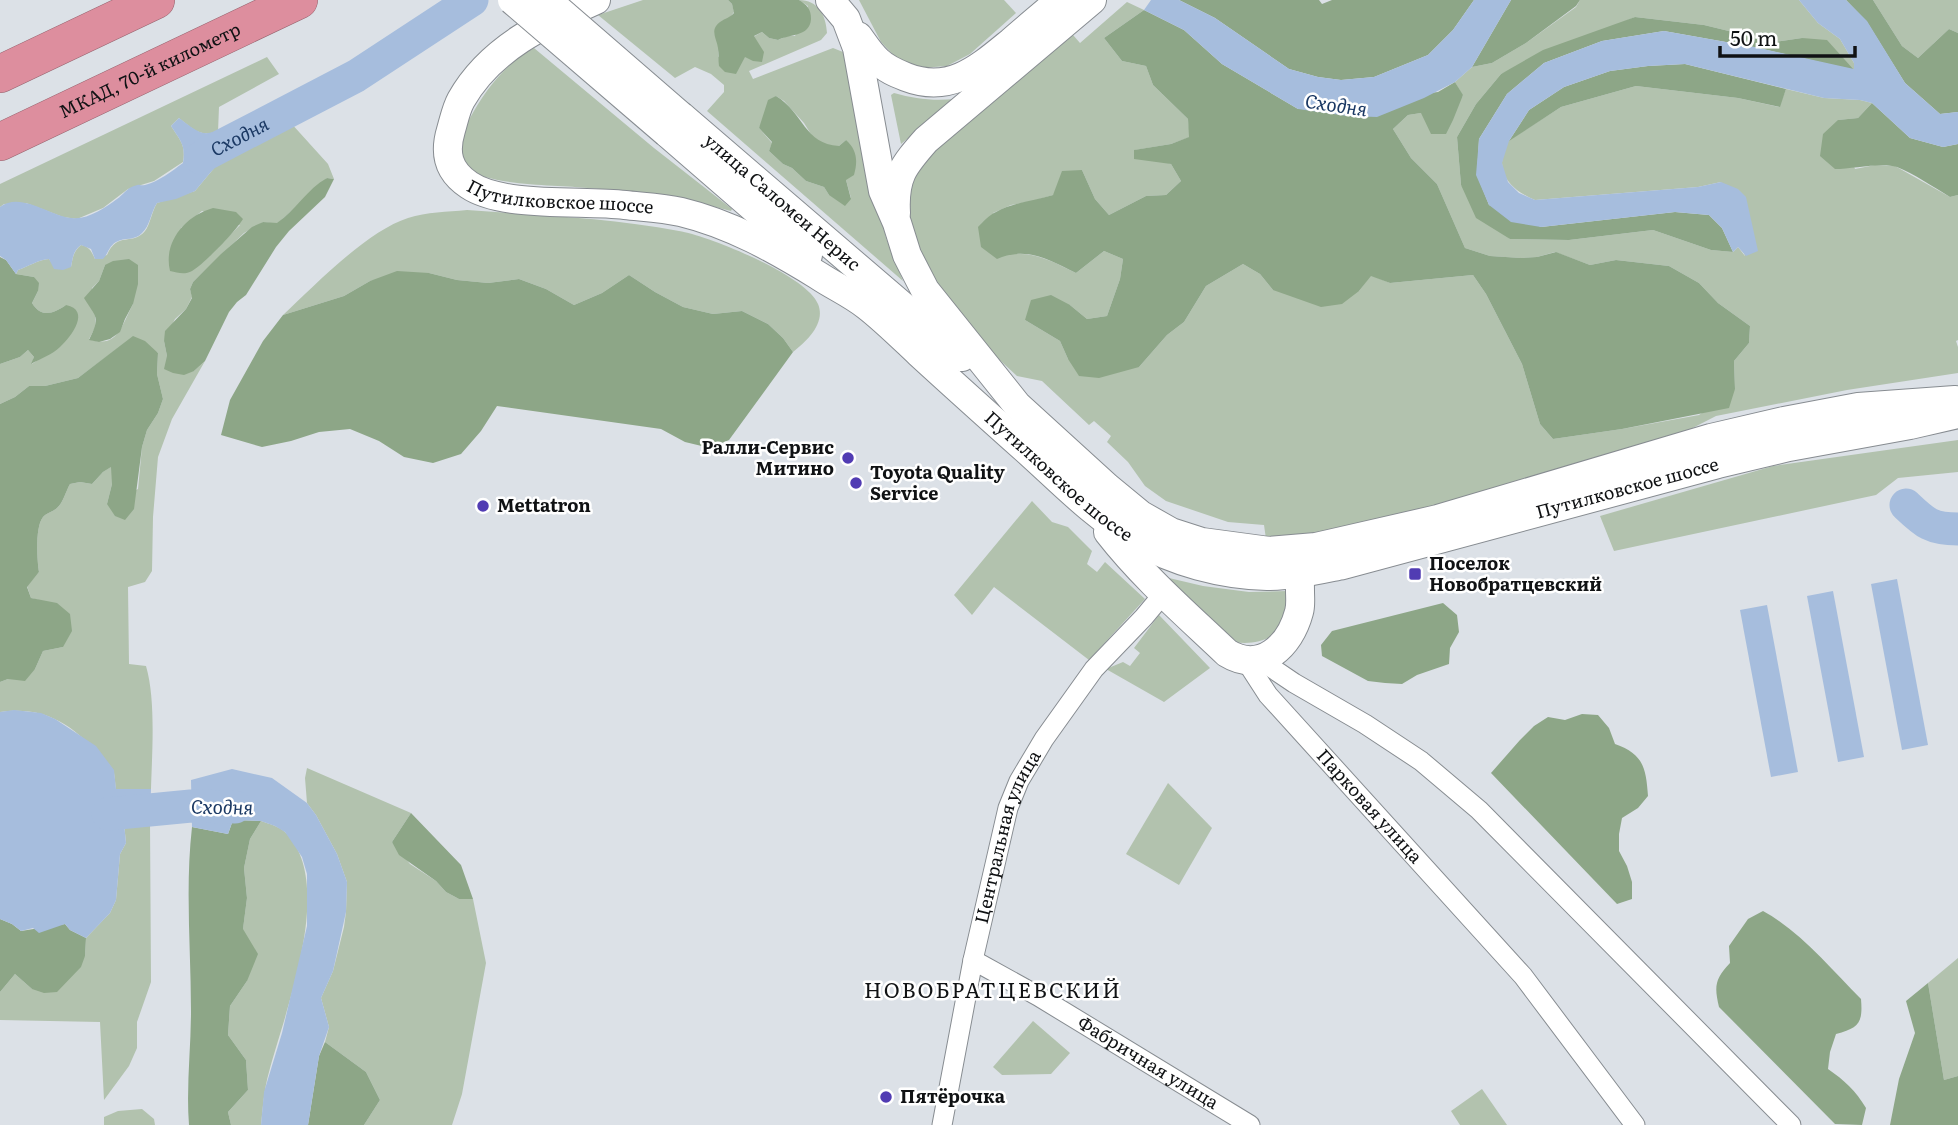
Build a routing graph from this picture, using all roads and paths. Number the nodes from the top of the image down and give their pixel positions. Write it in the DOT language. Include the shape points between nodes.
graph roads {
  1 [pos="156,0"];
  2 [pos="299,0"];
  3 [pos="512,0"];
  4 [pos="547,0"];
  5 [pos="596,0"];
  6 [pos="1071,4"];
  7 [pos="838,10"];
  8 [pos="0,74"];
  9 [pos="674,124"];
  10 [pos="0,142"];
  11 [pos="897,223"];
  12 [pos="866,304"];
  13 [pos="1958,400"];
  14 [pos="1017,405"];
  15 [pos="1958,414"];
  16 [pos="1087,505"];
  17 [pos="1269,551"];
  18 [pos="1300,574"];
  19 [pos="1164,593"];
  20 [pos="1253,661"];
  21 [pos="973,960"];
  22 [pos="942,1125"];
  23 [pos="1250,1125"];
  24 [pos="1635,1125"];
  25 [pos="1791,1125"];
  1 -- 8 [label="highway"];
  2 -- 10 [label="highway, МКАД, 70-й километр"];
  3 -- 9 [label="main road, улица Саломеи Нерис, bridge"];
  4 -- 9 [label="main road, улица Саломеи Нерис, bridge"];
  5 -- 12 [label="main road, Путилковское шоссе" via="513,43 471,84 459,103 448,141 447,156 456,174 483,192 506,198 621,204 679,212 716,223 782,254"];
  6 -- 7 [label="main road" via="971,74 930,84 891,71 877,61"];
  6 -- 11 [label="main road" via="907,161 895,198"];
  7 -- 11 [label="main road, Путилковское шоссе" via="857,48 883,191"];
  9 -- 12 [label="main road, улица Саломеи Нерис"];
  9 -- 14 [label="main road, улица Саломеи Нерис" via="818,232"];
  11 -- 14 [label="main road, Путилковское шоссе" via="925,290"];
  12 -- 16 [label="main road, Путилковское шоссе"];
  13 -- 17 [label="main road, Путилковское шоссе" via="1858,407 1784,421 1337,544"];
  14 -- 17 [label="main road, Путилковское шоссе" via="1141,514 1202,542"];
  15 -- 18 [label="main road, Путилковское шоссе" via="1730,461"];
  16 -- 18 [label="main road, Путилковское шоссе" via="1164,554 1233,573"];
  16 -- 19 [label="main road, Парковая улица"];
  17 -- 18 [label="main road" via="1285,555"];
  18 -- 20 [label="main road" via="1296,623 1276,650"];
  19 -- 20 [label="main road, Парковая улица" via="1227,653"];
  19 -- 21 [label="street, Центральная улица" via="1094,669 1019,781 1008,808"];
  20 -- 24 [label="street, Парковая улица" via="1268,695 1523,975"];
  20 -- 25 [label="street" via="1365,724 1421,761 1479,810"];
  21 -- 22 [label="street, Центральная улица"];
  21 -- 23 [label="street, Фабричная улица"];
}
